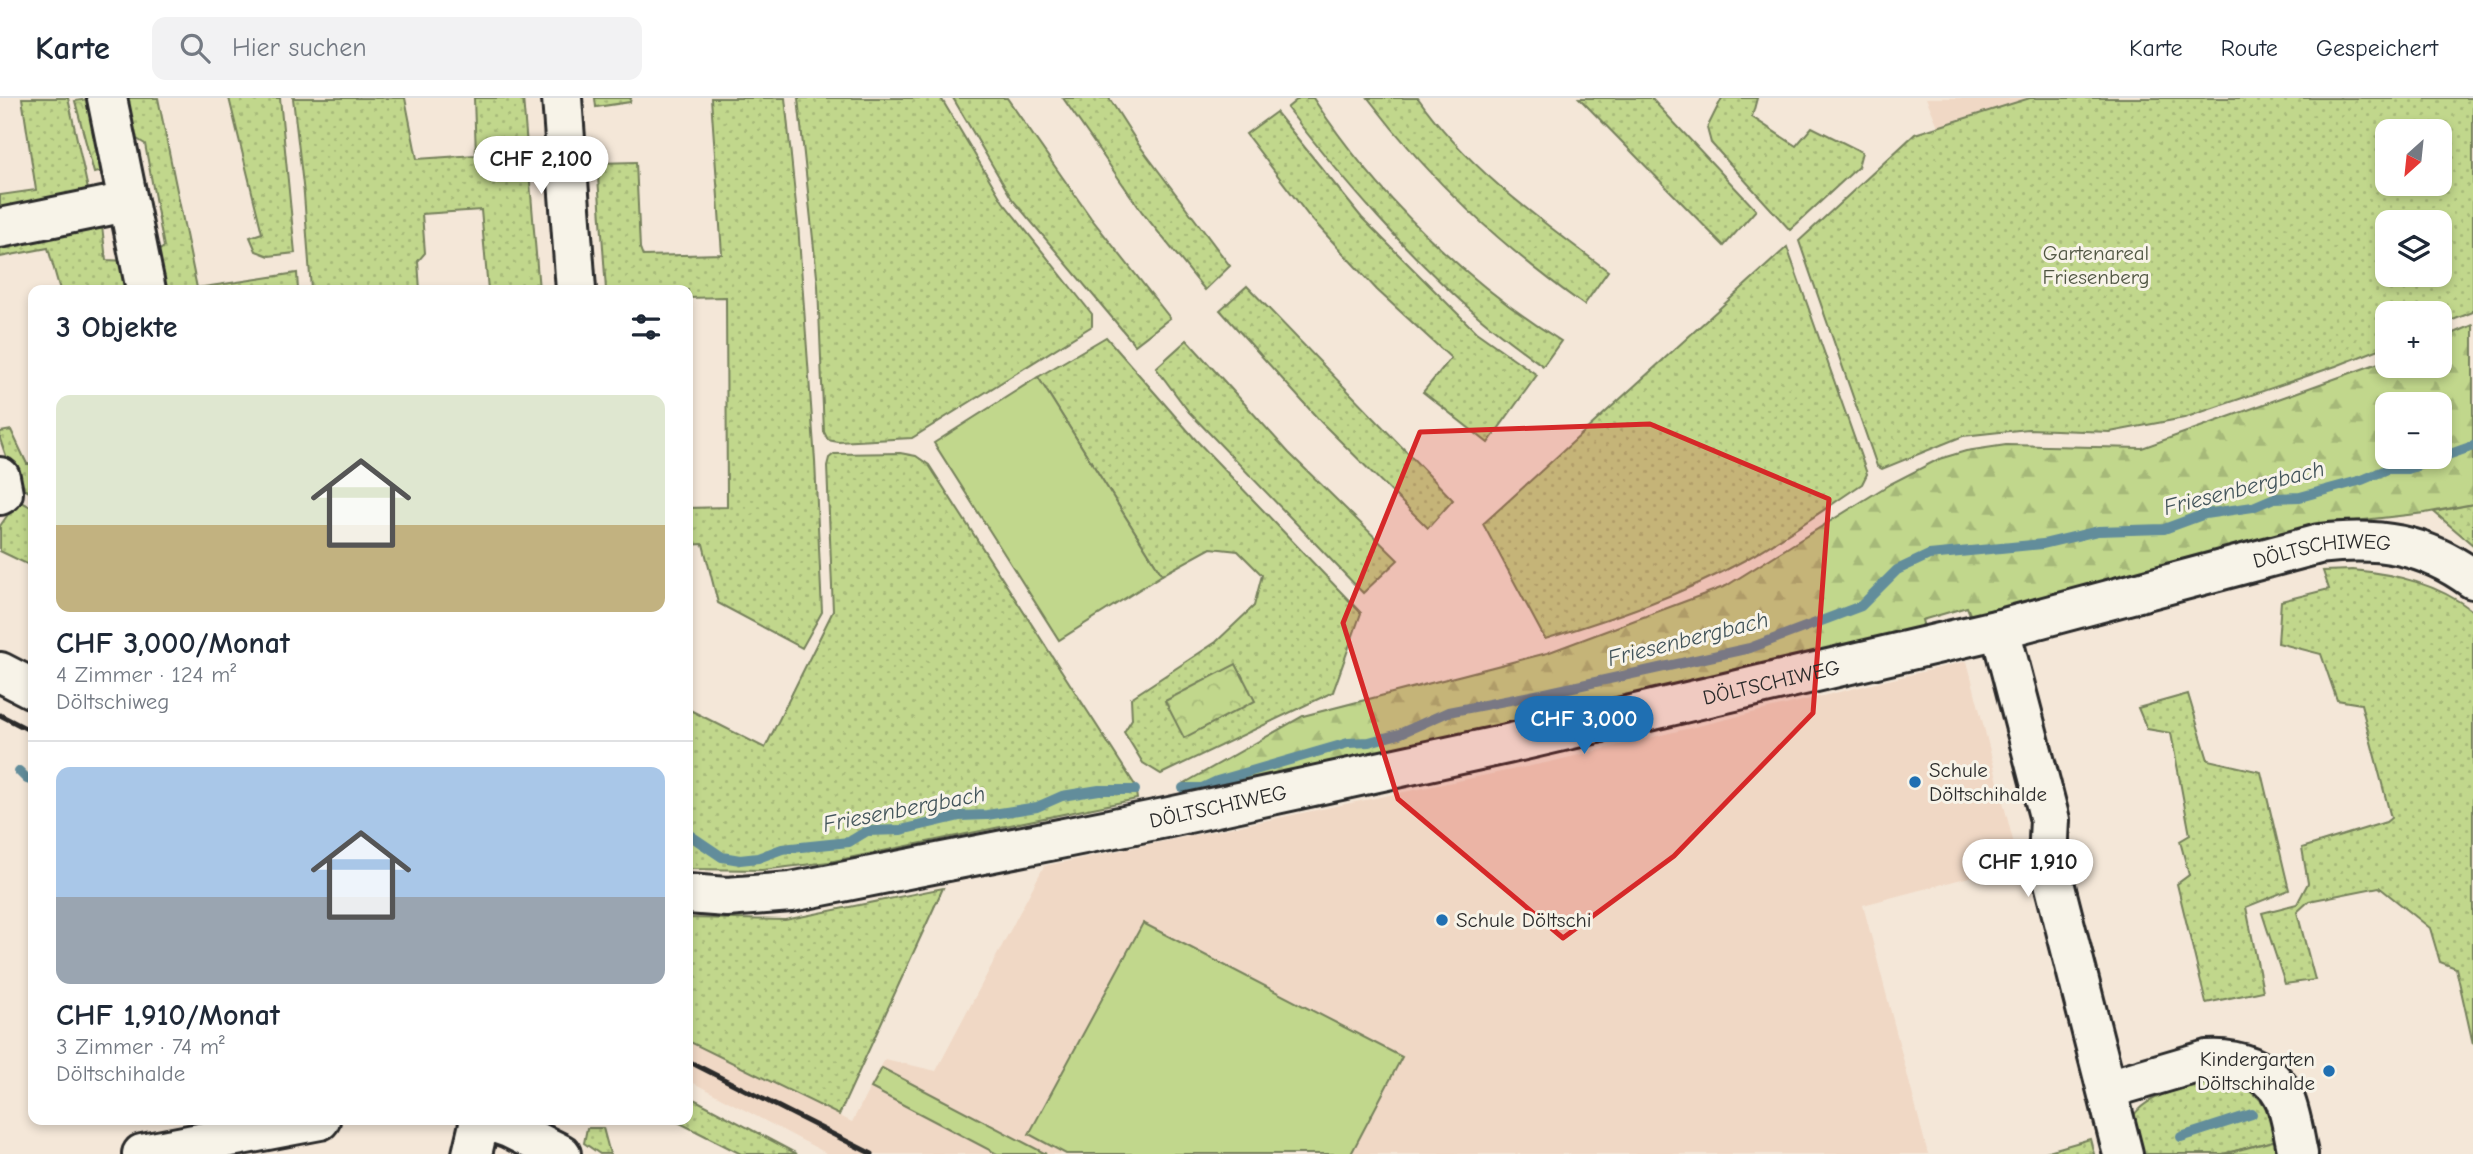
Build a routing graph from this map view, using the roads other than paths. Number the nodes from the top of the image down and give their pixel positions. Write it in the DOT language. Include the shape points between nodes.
graph roads {
  1 [pos="107,98"];
  2 [pos="562,98"];
  3 [pos="127,202"];
  4 [pos="0,228"];
  5 [pos="145,285"];
  6 [pos="576,285"];
  7 [pos="0,477"];
  8 [pos="0,495"];
  9 [pos="2473,579"];
  10 [pos="2000,629"];
  11 [pos="0,672"];
  12 [pos="28,686"];
  13 [pos="693,894"];
  14 [pos="2108,1089"];
  15 [pos="294,1125"];
  16 [pos="479,1125"];
  17 [pos="500,1125"];
  18 [pos="142,1154"];
  19 [pos="472,1154"];
  20 [pos="561,1154"];
  21 [pos="2123,1154"];
  22 [pos="2298,1154"];
  1 -- 3 [label="street"];
  2 -- 6 [label="street"];
  3 -- 4 [label="street"];
  3 -- 5 [label="street"];
  7 -- 8 [label="street"];
  9 -- 10 [label="street, DÖLTSCHIWEG" via="2422,552 2368,540 2319,544"];
  10 -- 13 [label="street, DÖLTSCHIWEG" via="1507,744 1090,833 791,892"];
  10 -- 14 [label="street" via="2050,820 2048,859"];
  11 -- 12 [label="street"];
  14 -- 21 [label="street"];
  14 -- 22 [label="street" via="2207,1060 2238,1062 2265,1075 2283,1096"];
  15 -- 18 [label="street"];
  16 -- 19 [label="street"];
  17 -- 20 [label="street"];
}
